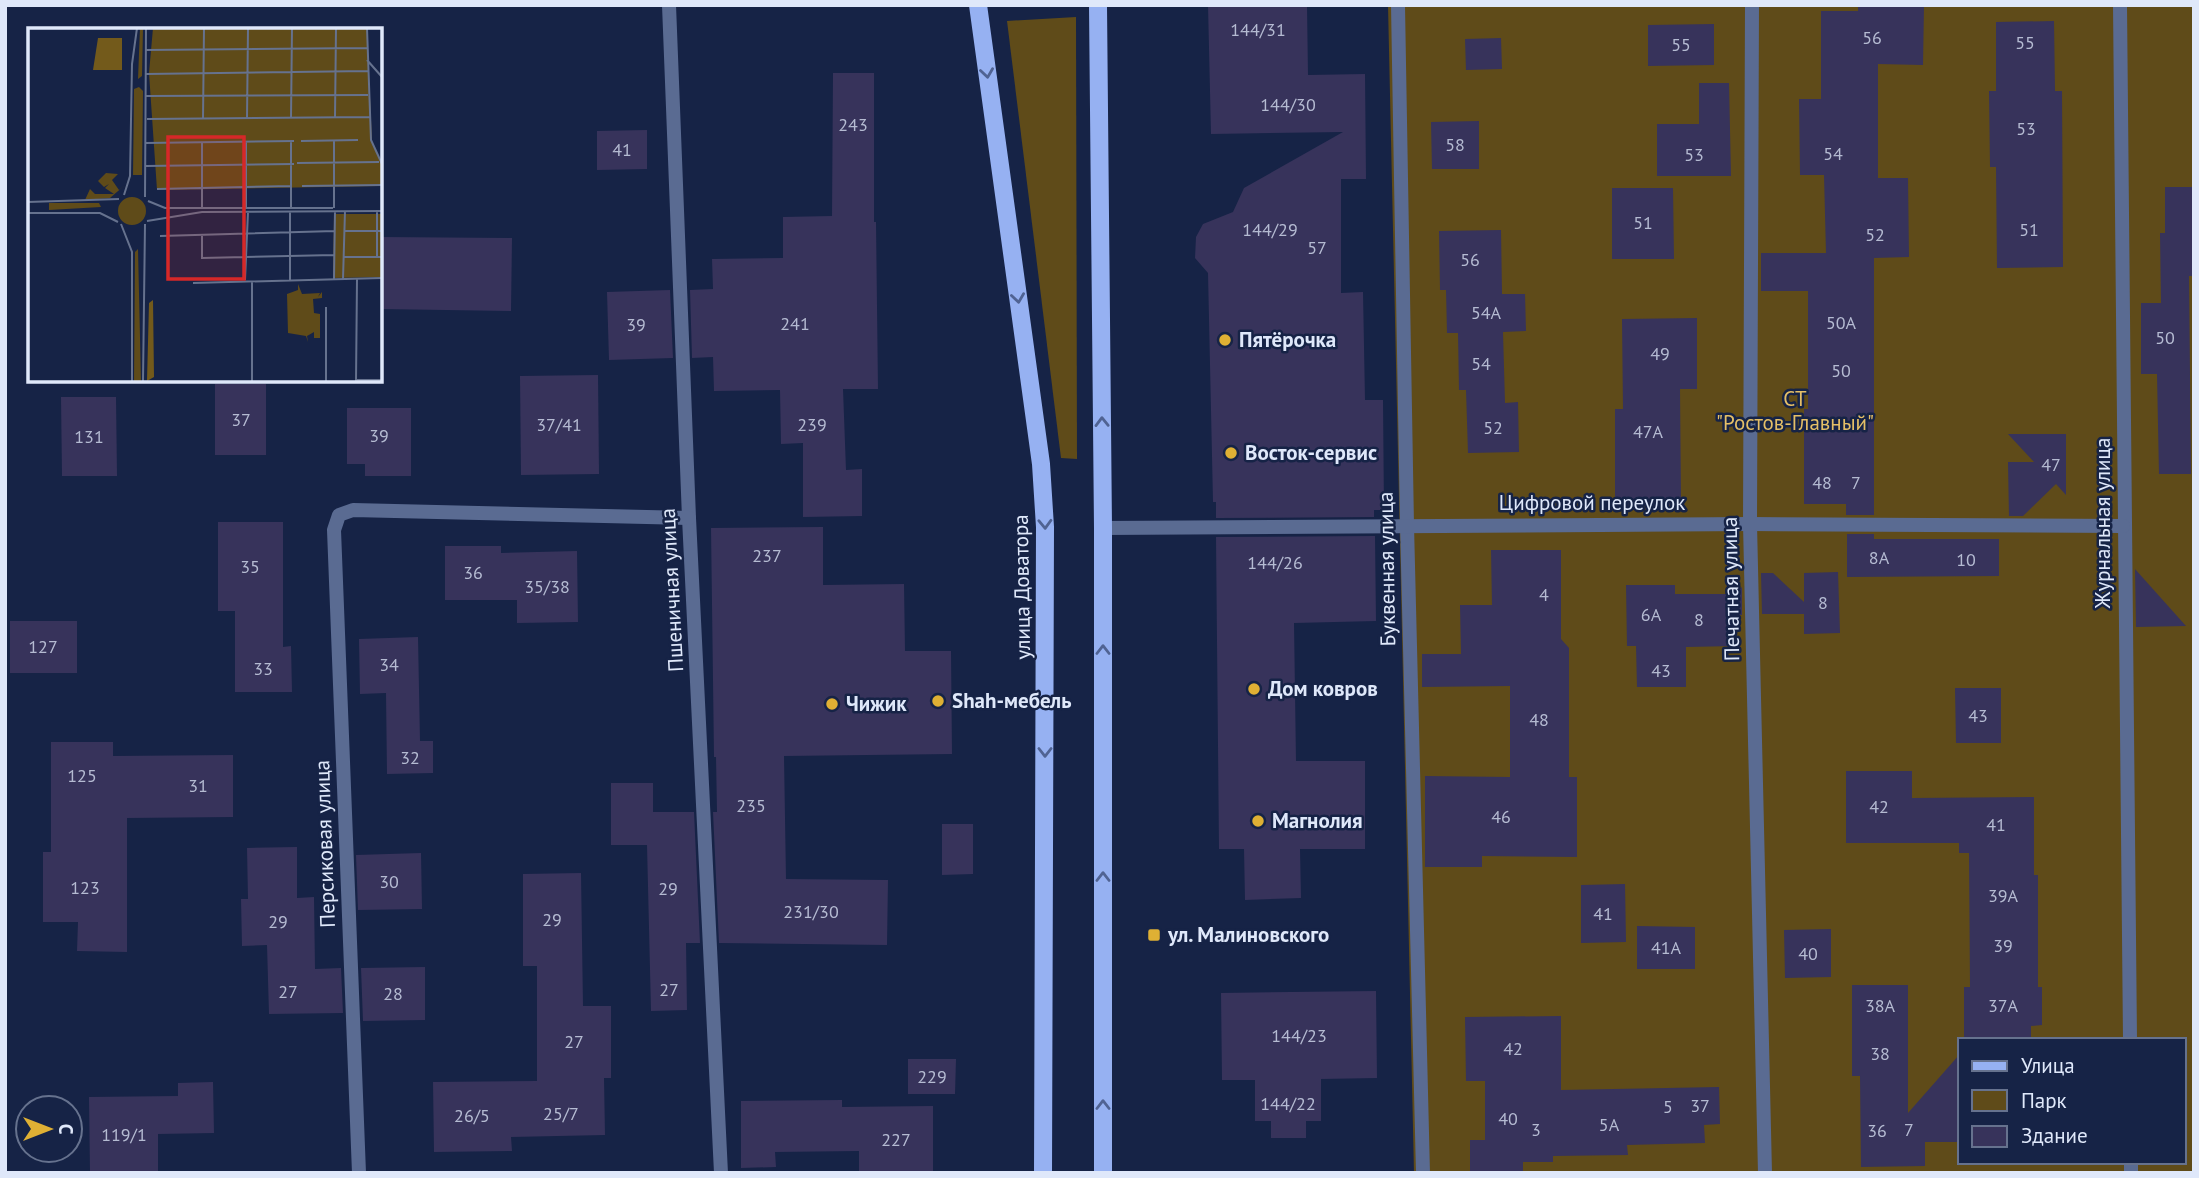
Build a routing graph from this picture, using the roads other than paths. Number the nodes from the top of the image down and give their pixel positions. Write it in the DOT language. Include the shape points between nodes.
graph roads {
  1 [pos="670,5"];
  2 [pos="978,5"];
  3 [pos="1098,5"];
  4 [pos="1398,5"];
  5 [pos="1752,5"];
  6 [pos="2120,5"];
  7 [pos="689,518"];
  8 [pos="1750,524"];
  9 [pos="1407,525"];
  10 [pos="2123,526"];
  11 [pos="1103,528"];
  12 [pos="2130,1038"];
  13 [pos="359,1173"];
  14 [pos="721,1173"];
  15 [pos="1043,1173"];
  16 [pos="1103,1173"];
  17 [pos="1423,1173"];
  18 [pos="1765,1173"];
  1 -- 7 [label="street, Пшеничная улица"];
  2 -- 15 [label="main road, улица Доватора, one-way" via="1041,464 1045,527"];
  11 -- 3 [label="main road, one-way"];
  4 -- 9 [label="street, Буквенная улица"];
  5 -- 8 [label="street, Печатная улица"];
  6 -- 10 [label="street, Журнальная улица"];
  7 -- 13 [label="street, Персиковая улица" via="353,510 339,514 334,530"];
  7 -- 14 [label="street, Пшеничная улица"];
  8 -- 9 [label="street, Цифровой переулок"];
  8 -- 10 [label="street, Цифровой переулок"];
  8 -- 18 [label="street, Печатная улица"];
  9 -- 11 [label="street, Цифровой переулок"];
  9 -- 17 [label="street, Буквенная улица"];
  10 -- 12 [label="street, Журнальная улица"];
  16 -- 11 [label="main road, one-way"];
}
